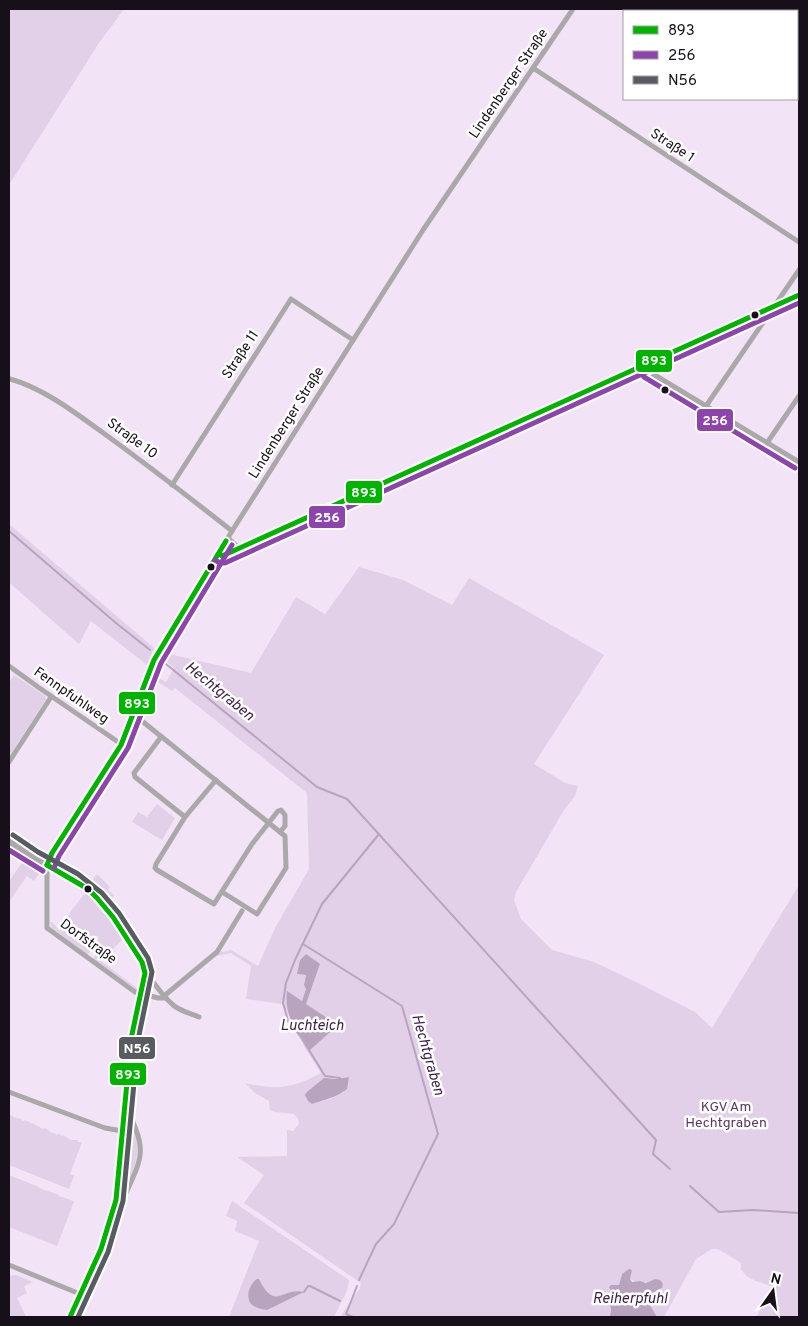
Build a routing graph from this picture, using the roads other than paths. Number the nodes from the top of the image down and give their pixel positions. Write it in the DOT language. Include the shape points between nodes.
graph roads {
  1 [pos="573,9"];
  2 [pos="533,68"];
  3 [pos="799,242"];
  4 [pos="799,270"];
  5 [pos="799,295"];
  6 [pos="774,306"];
  7 [pos="353,340"];
  8 [pos="644,365"];
  9 [pos="10,379"];
  10 [pos="799,396"];
  11 [pos="706,406"];
  12 [pos="768,443"];
  13 [pos="799,462"];
  14 [pos="172,485"];
  15 [pos="232,532"];
  16 [pos="228,538"];
  17 [pos="239,548"];
  18 [pos="219,554"];
  19 [pos="9,666"];
  20 [pos="51,697"];
  21 [pos="133,715"];
  22 [pos="161,737"];
  23 [pos="122,744"];
  24 [pos="9,762"];
  25 [pos="216,780"];
  26 [pos="185,817"];
  27 [pos="269,822"];
  28 [pos="280,832"];
  29 [pos="9,841"];
  30 [pos="46,865"];
  31 [pos="222,892"];
  32 [pos="242,911"];
  33 [pos="145,973"];
  34 [pos="138,993"];
  35 [pos="165,997"];
  36 [pos="199,1017"];
  37 [pos="9,1092"];
  38 [pos="124,1111"];
  39 [pos="122,1131"];
  40 [pos="117,1194"];
  41 [pos="9,1265"];
  42 [pos="80,1294"];
  43 [pos="70,1317"];
  1 -- 2 [label="street, Lindenberger Straße"];
  2 -- 3 [label="street, Straße 1"];
  2 -- 7 [label="street, Lindenberger Straße"];
  4 -- 6 [label="street"];
  5 -- 6 [label="street"];
  6 -- 8 [label="street"];
  6 -- 11 [label="street"];
  7 -- 14 [label="street, Straße 11" via="291,299"];
  7 -- 15 [label="street, Lindenberger Straße"];
  8 -- 11 [label="street" via="648,371"];
  8 -- 17 [label="street"];
  9 -- 14 [label="street, Straße 10" via="72,411"];
  10 -- 12 [label="street"];
  11 -- 12 [label="street"];
  12 -- 13 [label="street"];
  14 -- 15 [label="street, Straße 10"];
  15 -- 16 [label="street, Lindenberger Straße"];
  16 -- 17 [label="street"];
  16 -- 18 [label="street, Lindenberger Straße"];
  17 -- 18 [label="street" via="222,556"];
  18 -- 21 [label="street, Lindenberger Straße" via="154,660"];
  19 -- 20 [label="street, Fennpfuhlweg"];
  20 -- 23 [label="street, Fennpfuhlweg"];
  20 -- 24 [label="street"];
  21 -- 22 [label="street"];
  21 -- 23 [label="street, Lindenberger Straße"];
  22 -- 25 [label="street"];
  22 -- 26 [label="street" via="134,773 135,777"];
  23 -- 30 [label="street, Lindenberger Straße"];
  25 -- 26 [label="street"];
  25 -- 27 [label="street"];
  26 -- 31 [label="street" via="155,868 211,903 214,904"];
  27 -- 28 [label="street"];
  27 -- 28 [label="street" via="283,811 285,826"];
  27 -- 31 [label="street"];
  28 -- 31 [label="street" via="285,836 286,868 259,912 255,913"];
  29 -- 30 [label="main road, Dorfstraße"];
  30 -- 33 [label="main road, Dorfstraße" via="74,880 97,898 142,962"];
  30 -- 34 [label="street, Dorfstraße" via="47,928"];
  32 -- 35 [label="street" via="217,952"];
  33 -- 34 [label="main road"];
  33 -- 35 [label="street, Dorfstraße"];
  34 -- 35 [label="street, Dorfstraße"];
  34 -- 38 [label="main road"];
  35 -- 36 [label="street, Dorfstraße" via="177,1008"];
  37 -- 39 [label="street" via="105,1128"];
  38 -- 39 [label="main road"];
  38 -- 40 [label="street" via="129,1112 142,1149 126,1192"];
  39 -- 40 [label="main road"];
  40 -- 42 [label="main road" via="108,1230"];
  41 -- 42 [label="street"];
  42 -- 43 [label="main road"];
}
